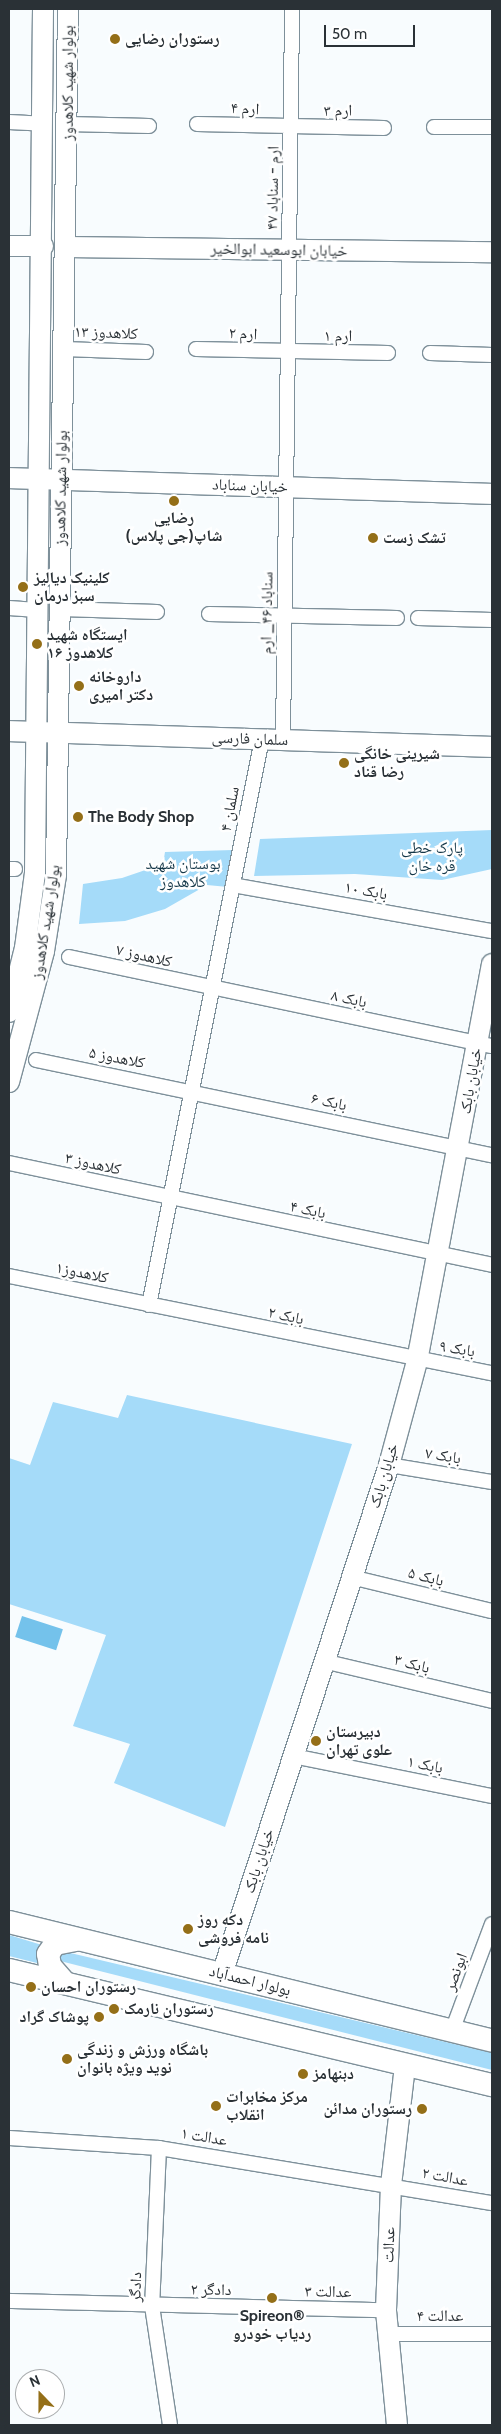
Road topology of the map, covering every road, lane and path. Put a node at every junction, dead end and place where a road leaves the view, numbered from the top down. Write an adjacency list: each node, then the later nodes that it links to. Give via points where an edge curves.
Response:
1 (43, 9): 5 (main road, بولوار شهید کلاهدوز)
2 (68, 9): 6 (main road, بولوار شهید کلاهدوز)
3 (292, 9): 12 (street, ارم - سناباد ۴۷)
4 (9, 122): 5 (street)
5 (43, 124): 14 (main road, بولوار شهید کلاهدوز)
6 (68, 124): 8 (street); 15 (main road, بولوار شهید کلاهدوز)
7 (197, 124): 12 (street, ارم ۴)
8 (149, 126)
9 (434, 127): 10 (street)
10 (492, 127)
11 (384, 128): 12 (street, ارم ۳)
12 (291, 129): 16 (street, ارم - سناباد ۴۷)
13 (9, 246): 14 (main road)
14 (43, 246): 26 (main road, بولوار شهید کلاهدوز)
15 (66, 247): 16 (main road, خیابان ابوسعید ابوالخیر); 18 (main road, بولوار شهید کلاهدوز)
16 (290, 250): 17 (main road, خیابان ابوسعید ابوالخیر); 21 (street, ارم - سناباد ۴۷)
17 (492, 252)
18 (64, 349): 20 (street, کلاهدوز ۱۳); 27 (main road, بولوار شهید کلاهدوز)
19 (196, 349): 21 (street, ارم ۲)
20 (146, 352)
21 (289, 353): 22 (street, ارم ۱); 28 (street, ارم - سناباد ۴۷)
22 (388, 353)
23 (430, 353): 24 (street)
24 (492, 355)
25 (9, 478): 26 (main road, خیابان سناباد)
26 (38, 478): 27 (main road, خیابان سناباد); 32 (main road, بولوار شهید کلاهدوز)
27 (60, 480): 28 (main road, خیابان سناباد); 31 (main road, بولوار شهید کلاهدوز)
28 (286, 487): 29 (main road, خیابان سناباد); 35 (street, سناباد ۴۶_ ارم)
29 (492, 494)
30 (9, 608): 32 (street)
31 (61, 609): 33 (street); 40 (main road, بولوار شهید کلاهدوز)
32 (37, 610): 40 (main road, بولوار شهید کلاهدوز)
33 (157, 612)
34 (209, 614): 35 (street)
35 (285, 615): 36 (street); 42 (street, سناباد ۴۶_ ارم)
36 (397, 618)
37 (418, 618): 38 (street)
38 (492, 620)
39 (9, 731): 40 (main road, سلمان فارسی)
40 (47, 732): 41 (main road, سلمان فارسی); 49 (main road, بولوار شهید کلاهدوز, via 25,948); 52 (main road, بولوار شهید کلاهدوز, via 56,875 44,951)
41 (262, 739): 42 (main road, سلمان فارسی); 44 (street, سلمان ۴)
42 (282, 740): 43 (main road, سلمان فارسی)
43 (492, 747)
44 (233, 885): 45 (street, بابک ۱۰); 48 (street, سلمان ۴)
45 (492, 931)
46 (69, 957): 48 (street, کلاهدوز ۷)
47 (492, 964): 50 (main road, خیابان بابک)
48 (212, 989): 50 (street, بابک ۸); 53 (street, سلمان ۴)
49 (9, 1012)
50 (485, 1045): 54 (main road, خیابان بابک)
51 (36, 1060): 53 (street, کلاهدوز ۵)
52 (9, 1082)
53 (192, 1090): 54 (street, بابک ۶); 57 (street, سلمان ۴)
54 (459, 1148): 55 (street, بابک ۶); 58 (main road, خیابان بابک)
55 (492, 1155)
56 (9, 1164): 57 (street, کلاهدوز ۳)
57 (170, 1199): 58 (street, بابک ۴); 61 (street, سلمان ۴)
58 (439, 1254): 59 (street, بابک ۴); 62 (main road, خیابان بابک)
59 (492, 1265)
60 (9, 1276): 61 (street, کلاهدوز۱)
61 (149, 1305): 62 (street, بابک ۲)
62 (417, 1361): 63 (street, بابک ۹); 64 (main road, خیابان بابک)
63 (492, 1373)
64 (388, 1465): 65 (street, بابک ۷); 66 (main road, خیابان بابک)
65 (492, 1482)
66 (351, 1577): 67 (street, بابک ۵); 68 (main road, خیابان بابک)
67 (492, 1611)
68 (323, 1660): 69 (street, بابک ۳); 70 (main road, خیابان بابک)
69 (492, 1701)
70 (293, 1756): 71 (street, بابک ۱); 78 (main road, خیابان بابک)
71 (492, 1796)
72 (9, 1912): 75 (main road)
73 (9, 1922): 75 (main road, بولوار احمدآباد)
74 (492, 1924): 80 (street, ابونصر)
75 (31, 1926): 76 (main road, بولوار احمدآباد)
76 (76, 1940): 78 (main road, بولوار احمدآباد); 79 (main road, via 55,1944 48,1954 50,1966)
77 (10, 1972): 79 (main road)
78 (222, 1974): 80 (main road, بولوار احمدآباد)
79 (65, 1983): 82 (main road)
80 (452, 2031): 81 (main road, بولوار احمدآباد)
81 (492, 2041)
82 (405, 2065): 83 (main road); 86 (main road, عدالت)
83 (492, 2085)
84 (9, 2138): 85 (street, عدالت ۱)
85 (159, 2148): 86 (street, عدالت ۱); 89 (street, دادگر)
86 (391, 2186): 87 (street, عدالت ۲); 91 (main road, عدالت)
87 (492, 2203)
88 (9, 2301): 89 (street, دادگر ۲)
89 (152, 2306): 90 (street, دادگر ۲); 94 (street, دادگر)
90 (269, 2308): 91 (street, عدالت ۳)
91 (386, 2310): 92 (main road, عدالت)
92 (388, 2334): 93 (street, عدالت ۴); 95 (main road, عدالت)
93 (492, 2334)
94 (170, 2425)
95 (397, 2425)

